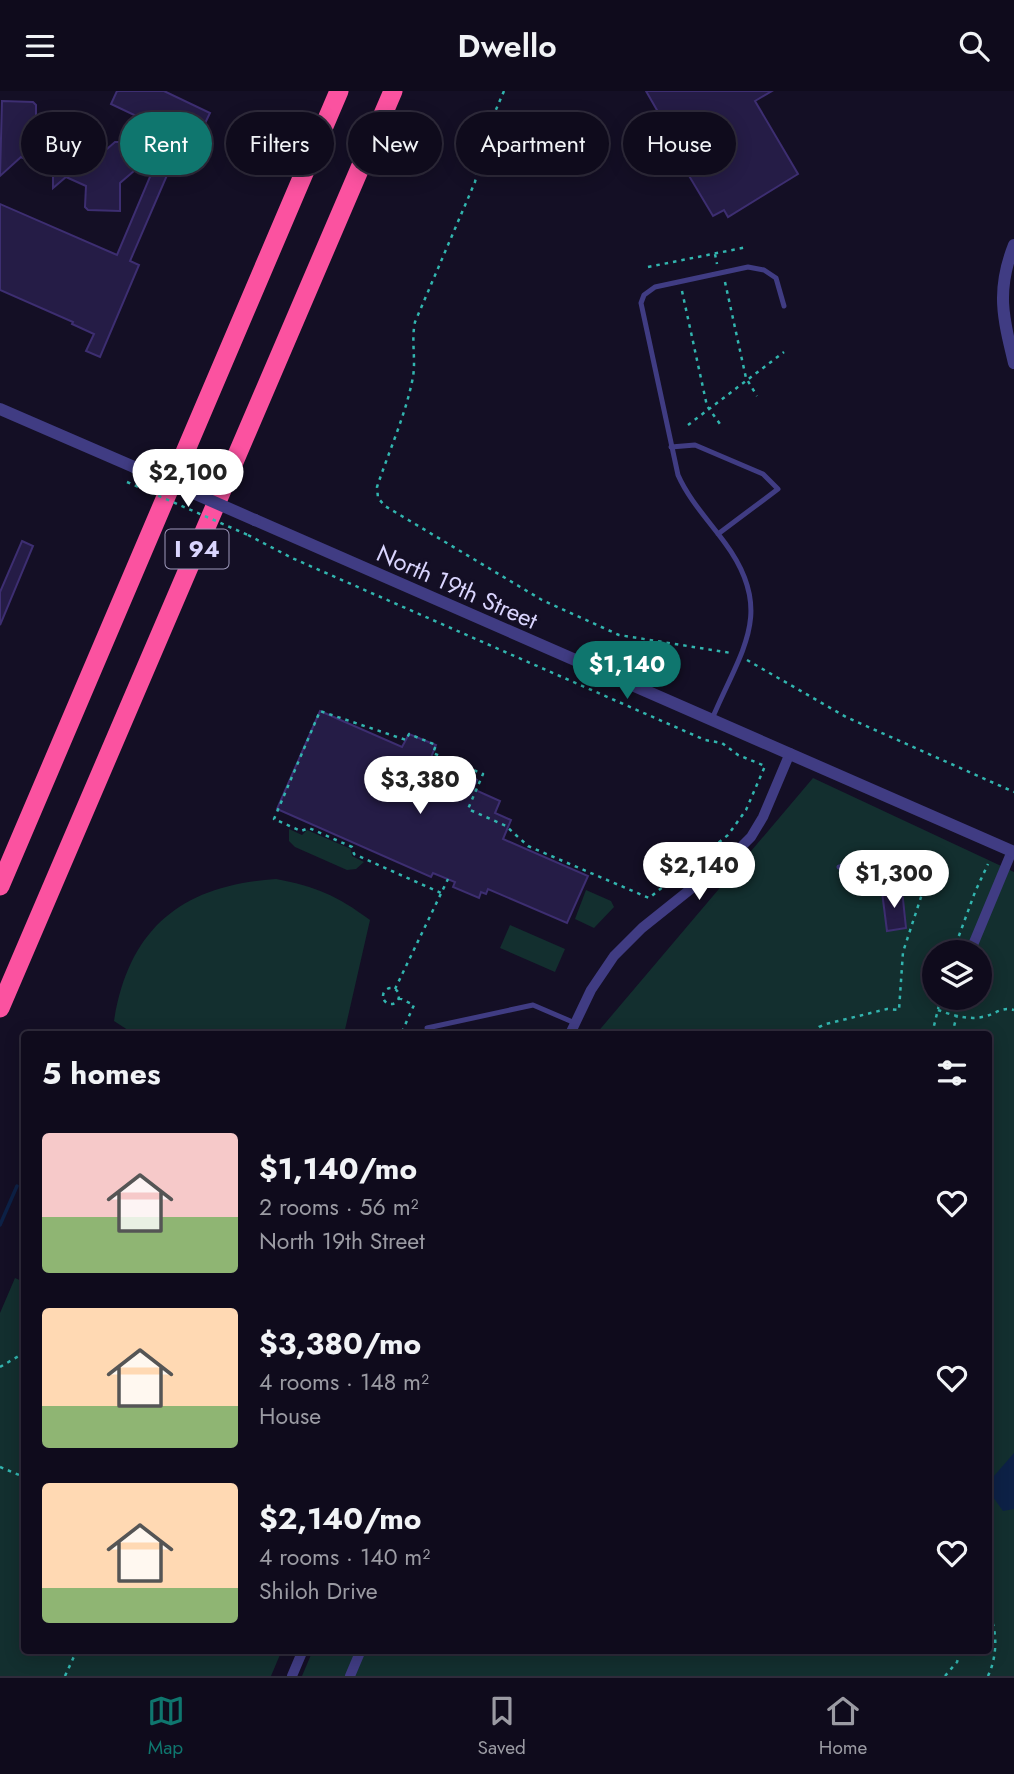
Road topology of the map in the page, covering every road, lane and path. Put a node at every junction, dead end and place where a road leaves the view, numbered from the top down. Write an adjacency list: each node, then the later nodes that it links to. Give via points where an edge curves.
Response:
1 (339, 91): 31 (highway, I 94)
2 (393, 91): 37 (highway, I 94)
3 (504, 91): 22 (path, via 486,133 475,182 415,322 412,378 377,487 378,498 542,600 619,635)
4 (1014, 245): 12 (street, via 1001,299)
5 (747, 247): 6 (path)
6 (715, 254): 7 (path); 8 (path)
7 (648, 267)
8 (721, 272): 9 (lane); 10 (lane, via 748,267 771,274 779,284); 13 (path)
9 (680, 281): 16 (path); 19 (lane, via 649,290 641,303)
10 (783, 306)
11 (784, 352): 13 (path)
12 (1014, 363)
13 (747, 380): 14 (path); 16 (path)
14 (757, 395)
15 (0, 409): 23 (street, North 19th Street, bridge)
16 (710, 409): 17 (path); 18 (path)
17 (720, 424)
18 (688, 425)
19 (671, 447): 21 (lane, via 683,485); 21 (lane, via 695,445 763,474 778,489)
20 (127, 482): 32 (path, bridge, via 538,667 705,740 722,743 765,766 746,810 728,835 649,898 528,846 506,826 468,809 483,774 433,753 436,745 409,733 405,740 320,712 274,819 301,831 320,832)
21 (718, 534): 22 (lane, via 744,573 752,603 751,623)
22 (739, 656): 23 (lane); 25 (path, via 846,717)
23 (712, 719): 24 (street, North 19th Street)
24 (790, 753): 26 (street, North 19th Street); 41 (street, via 751,837 614,956)
25 (1014, 792)
26 (1013, 849): 34 (street)
27 (988, 864): 33 (path)
28 (906, 866): 29 (lane, via 891,862); 45 (path, via 897,883 922,894 905,943 899,1010 826,1024)
29 (839, 867)
30 (448, 879): 32 (path)
31 (0, 886)
32 (441, 893): 35 (path)
33 (957, 940)
34 (975, 940)
35 (395, 989): 36 (path); 36 (path, via 385,990 384,1000 393,1003)
36 (399, 998): 43 (path, via 414,1005)
37 (0, 1008)
38 (938, 1010): 40 (path); 46 (path)
39 (1014, 1010): 40 (path, via 1003,1008 981,1017)
40 (957, 1015): 47 (path)
41 (575, 1023): 42 (lane, via 533,1005); 44 (street)
42 (428, 1028)
43 (402, 1031)
44 (571, 1031)
45 (816, 1031)
46 (933, 1031)
47 (953, 1031)
48 (21, 1355): 49 (path)
49 (0, 1367)
50 (0, 1467): 51 (path)
51 (21, 1476)
52 (992, 1619): 61 (path, via 996,1641)
53 (74, 1654): 57 (path)
54 (301, 1654): 58 (street)
55 (358, 1654): 59 (street)
56 (960, 1654): 60 (path)
57 (65, 1676)
58 (292, 1676)
59 (349, 1676)
60 (945, 1676)
61 (988, 1676)

